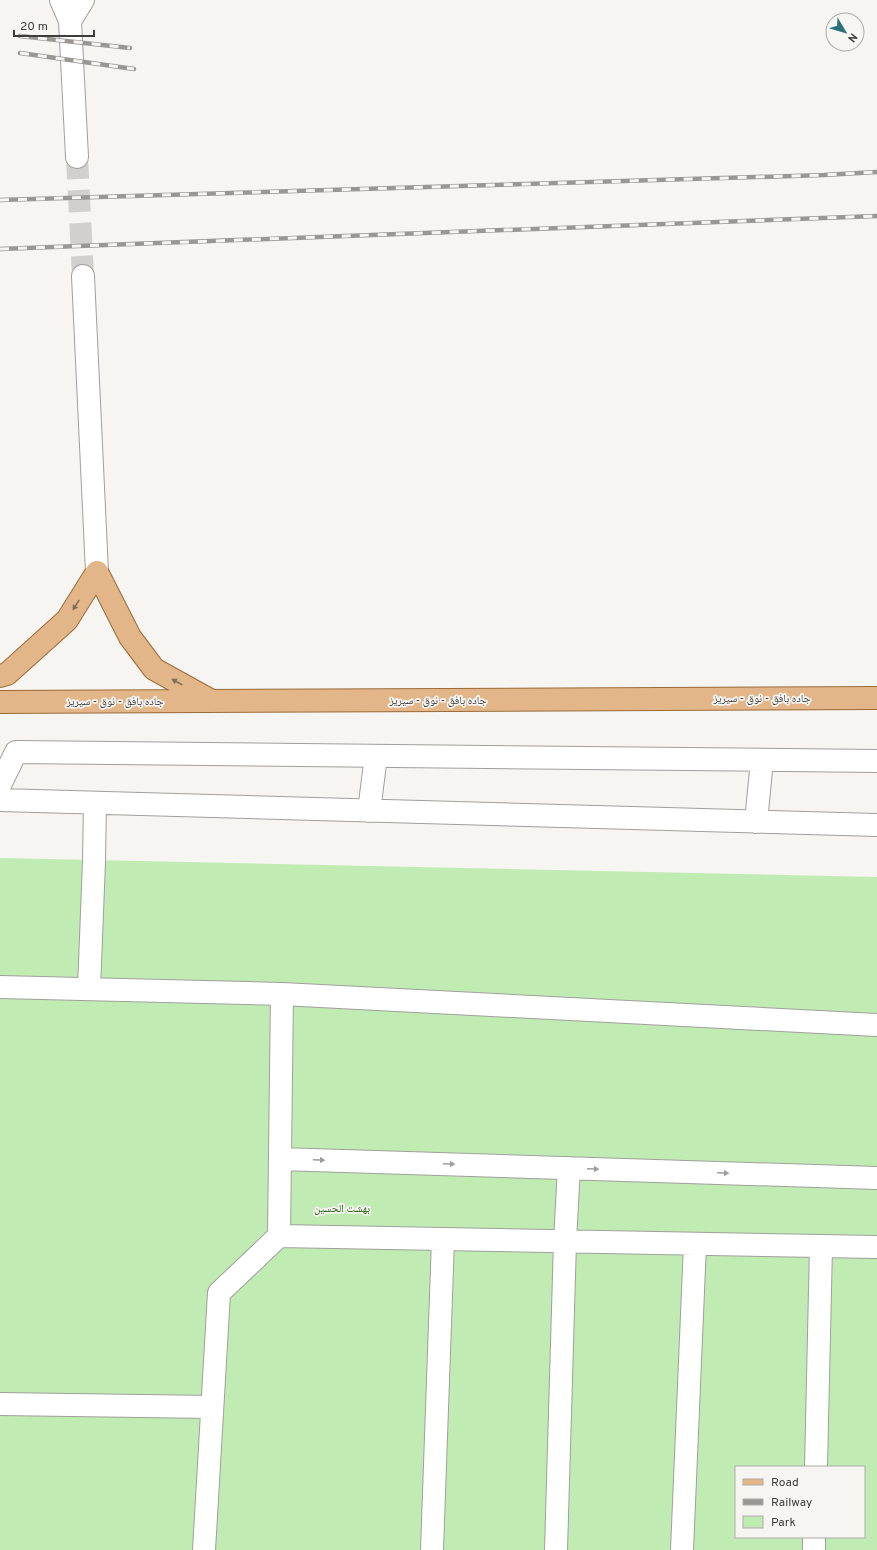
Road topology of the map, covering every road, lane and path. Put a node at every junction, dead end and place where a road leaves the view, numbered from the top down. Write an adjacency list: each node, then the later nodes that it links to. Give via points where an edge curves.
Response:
1 (61, 0): 3 (street)
2 (83, 0): 3 (street)
3 (70, 21): 4 (street)
4 (77, 157)
5 (83, 276): 6 (street)
6 (97, 572): 7 (main road, one-way to 7, via 67,620 8,674); 9 (main road, one-way to 6, via 154,669 130,637)
7 (0, 676)
8 (877, 698): 9 (main road, جاده بافق - نوق - سیریز)
9 (211, 701): 10 (main road, جاده بافق - نوق - سیریز)
10 (0, 702)
11 (376, 756): 12 (street); 14 (street, via 16,752); 17 (street)
12 (762, 760): 13 (street); 18 (street)
13 (877, 762)
14 (0, 785)
15 (0, 800): 16 (street)
16 (95, 803): 17 (street); 21 (street)
17 (369, 811): 18 (street)
18 (756, 822): 19 (street)
19 (877, 825)
20 (0, 988): 21 (street)
21 (89, 989): 22 (street)
22 (282, 994): 23 (street); 24 (street)
23 (877, 1025)
24 (280, 1159): 25 (street, one-way to 25); 27 (street)
25 (569, 1168): 26 (street, one-way to 26); 29 (street)
26 (877, 1178)
27 (279, 1236): 28 (street); 34 (street, via 218,1293)
28 (443, 1239): 29 (street); 38 (street)
29 (565, 1241): 30 (street); 39 (street)
30 (695, 1244): 31 (street); 40 (street)
31 (821, 1246): 32 (street); 35 (street)
32 (877, 1247)
33 (0, 1404): 34 (street)
34 (212, 1407): 37 (street)
35 (816, 1466)
36 (814, 1538): 41 (street)
37 (204, 1550)
38 (432, 1550)
39 (556, 1550)
40 (682, 1550)
41 (814, 1550)

